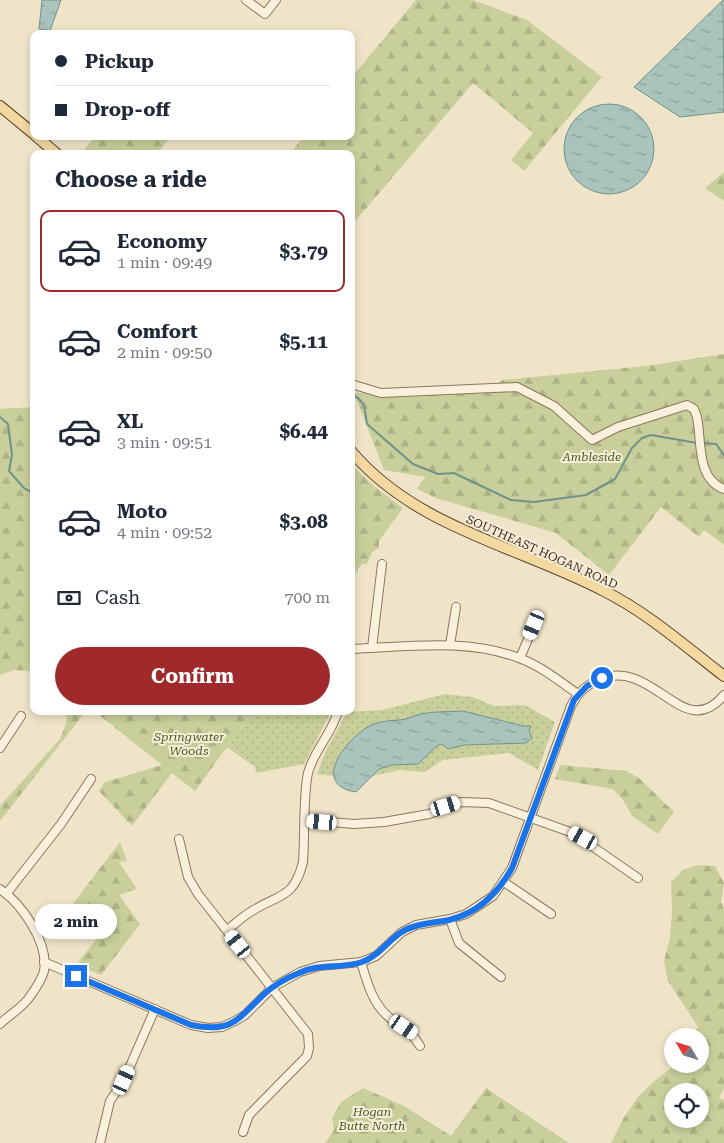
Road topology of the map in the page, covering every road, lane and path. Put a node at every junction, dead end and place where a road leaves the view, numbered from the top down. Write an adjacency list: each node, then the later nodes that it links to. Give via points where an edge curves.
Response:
1 (246, 0): 2 (street, via 265,14)
2 (276, 0)
3 (0, 106): 4 (main road)
4 (30, 131)
5 (41, 140): 6 (main road)
6 (52, 150)
7 (355, 385): 9 (street, via 381,393 517,387 554,406 592,440 606,432 687,405 694,409 699,424 707,475 712,483)
8 (355, 454): 17 (main road, SOUTHEAST HOGAN ROAD, via 383,482 428,513 603,590 649,618)
9 (724, 489)
10 (382, 564): 15 (street)
11 (456, 607): 13 (street)
12 (534, 625): 16 (street)
13 (450, 646): 15 (street); 16 (street, via 495,651)
14 (355, 648): 15 (street)
15 (372, 648)
16 (520, 658): 18 (street)
17 (724, 676)
18 (578, 694): 19 (street, via 602,678 624,675 644,681 681,707 693,711 709,708); 24 (street)
19 (724, 695)
20 (337, 715): 25 (street, via 316,751 308,775)
21 (21, 716): 22 (street)
22 (0, 748)
23 (91, 779): 29 (street, via 61,824)
24 (531, 818): 25 (street, via 474,801 461,802 409,819 384,822 354,824); 27 (street, via 583,838); 28 (street)
25 (306, 820): 32 (street, via 303,862 295,884 277,900 250,912)
26 (179, 839): 32 (street, via 188,877)
27 (638, 878)
28 (504, 882): 30 (street); 31 (street, via 481,905)
29 (3, 891): 33 (street, via 30,921)
30 (551, 914)
31 (450, 919): 34 (street, via 416,925 402,932 376,956); 35 (street, via 459,943)
32 (227, 930): 36 (street)
33 (44, 962): 37 (street); 38 (street, via 44,971 33,993)
34 (361, 962): 36 (street, via 319,966); 39 (street, via 370,991 381,1010 413,1033)
35 (501, 977)
36 (273, 987): 37 (street, via 245,1015 222,1027 191,1025); 40 (street, via 304,1025 309,1048 301,1064 249,1115)
37 (155, 1009): 41 (street, via 124,1080 110,1101)
38 (0, 1024)
39 (420, 1046)
40 (243, 1132)
41 (100, 1143)

